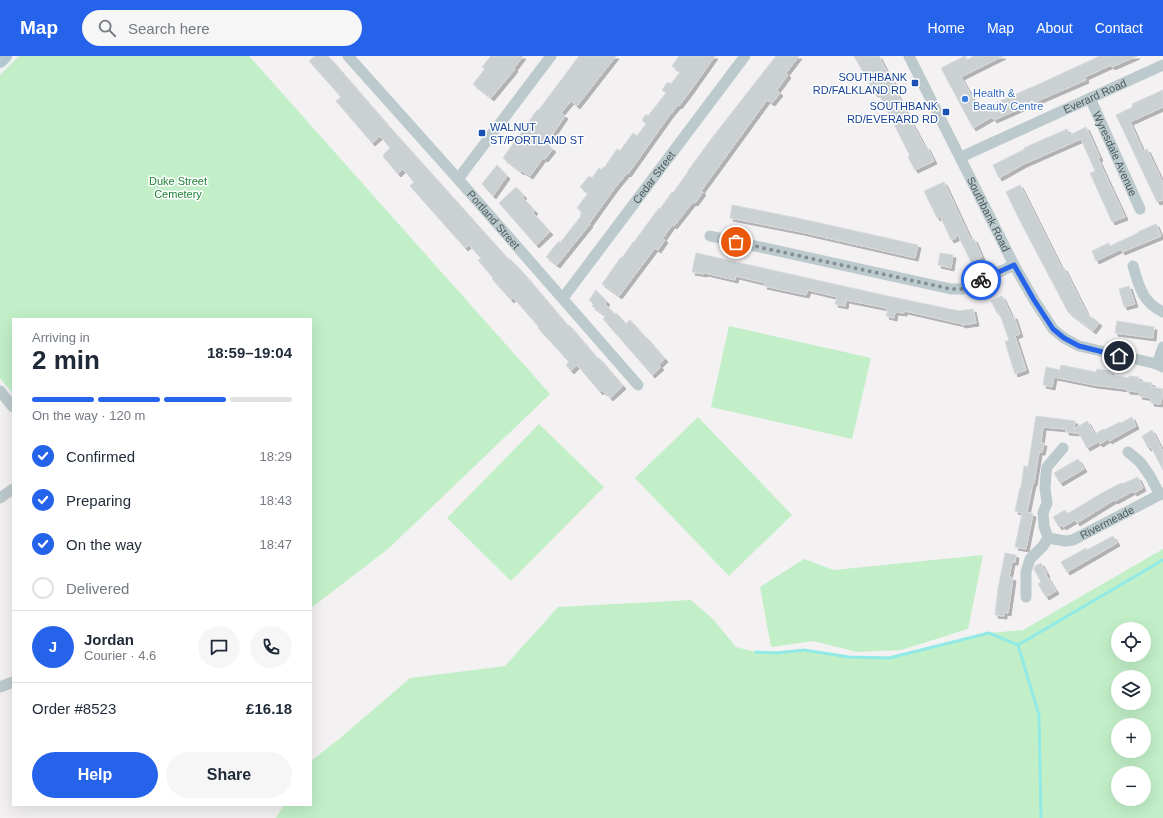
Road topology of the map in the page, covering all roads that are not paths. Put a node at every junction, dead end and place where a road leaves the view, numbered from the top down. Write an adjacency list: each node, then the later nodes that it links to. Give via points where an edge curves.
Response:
1 (5, 56): 6 (main road)
2 (551, 56): 10 (street)
3 (745, 56): 15 (street, Cedar Street)
4 (909, 56): 9 (street, Southbank Road)
5 (353, 58): 10 (street, Portland Street)
6 (0, 61)
7 (1163, 65): 8 (street, Everard Road)
8 (1090, 98): 9 (street, Everard Road); 11 (street, Wyresdale Avenue)
9 (960, 157): 13 (street, Southbank Road)
10 (458, 179): 15 (street, Portland Street)
11 (1140, 209)
12 (710, 236): 13 (street, via 951,289 962,289)
13 (1014, 265): 18 (street, Southbank Road, via 1053,329 1064,338 1086,348)
14 (1133, 266): 16 (street, via 1140,291 1148,302)
15 (563, 298): 19 (street, Portland Street)
16 (1163, 312)
17 (1163, 347): 18 (street)
18 (1160, 365)
19 (638, 385)
20 (0, 391): 21 (street)
21 (12, 406)
22 (1063, 448): 27 (street, via 1047,467 1047,503 1043,513)
23 (1128, 452): 25 (street, via 1140,462)
24 (12, 490): 26 (street)
25 (1162, 494): 27 (street, Rivermeade, via 1073,540)
26 (0, 498)
27 (1048, 538): 28 (street, via 1030,559 1026,572)
28 (1026, 597)
29 (12, 682): 30 (street)
30 (0, 687)

